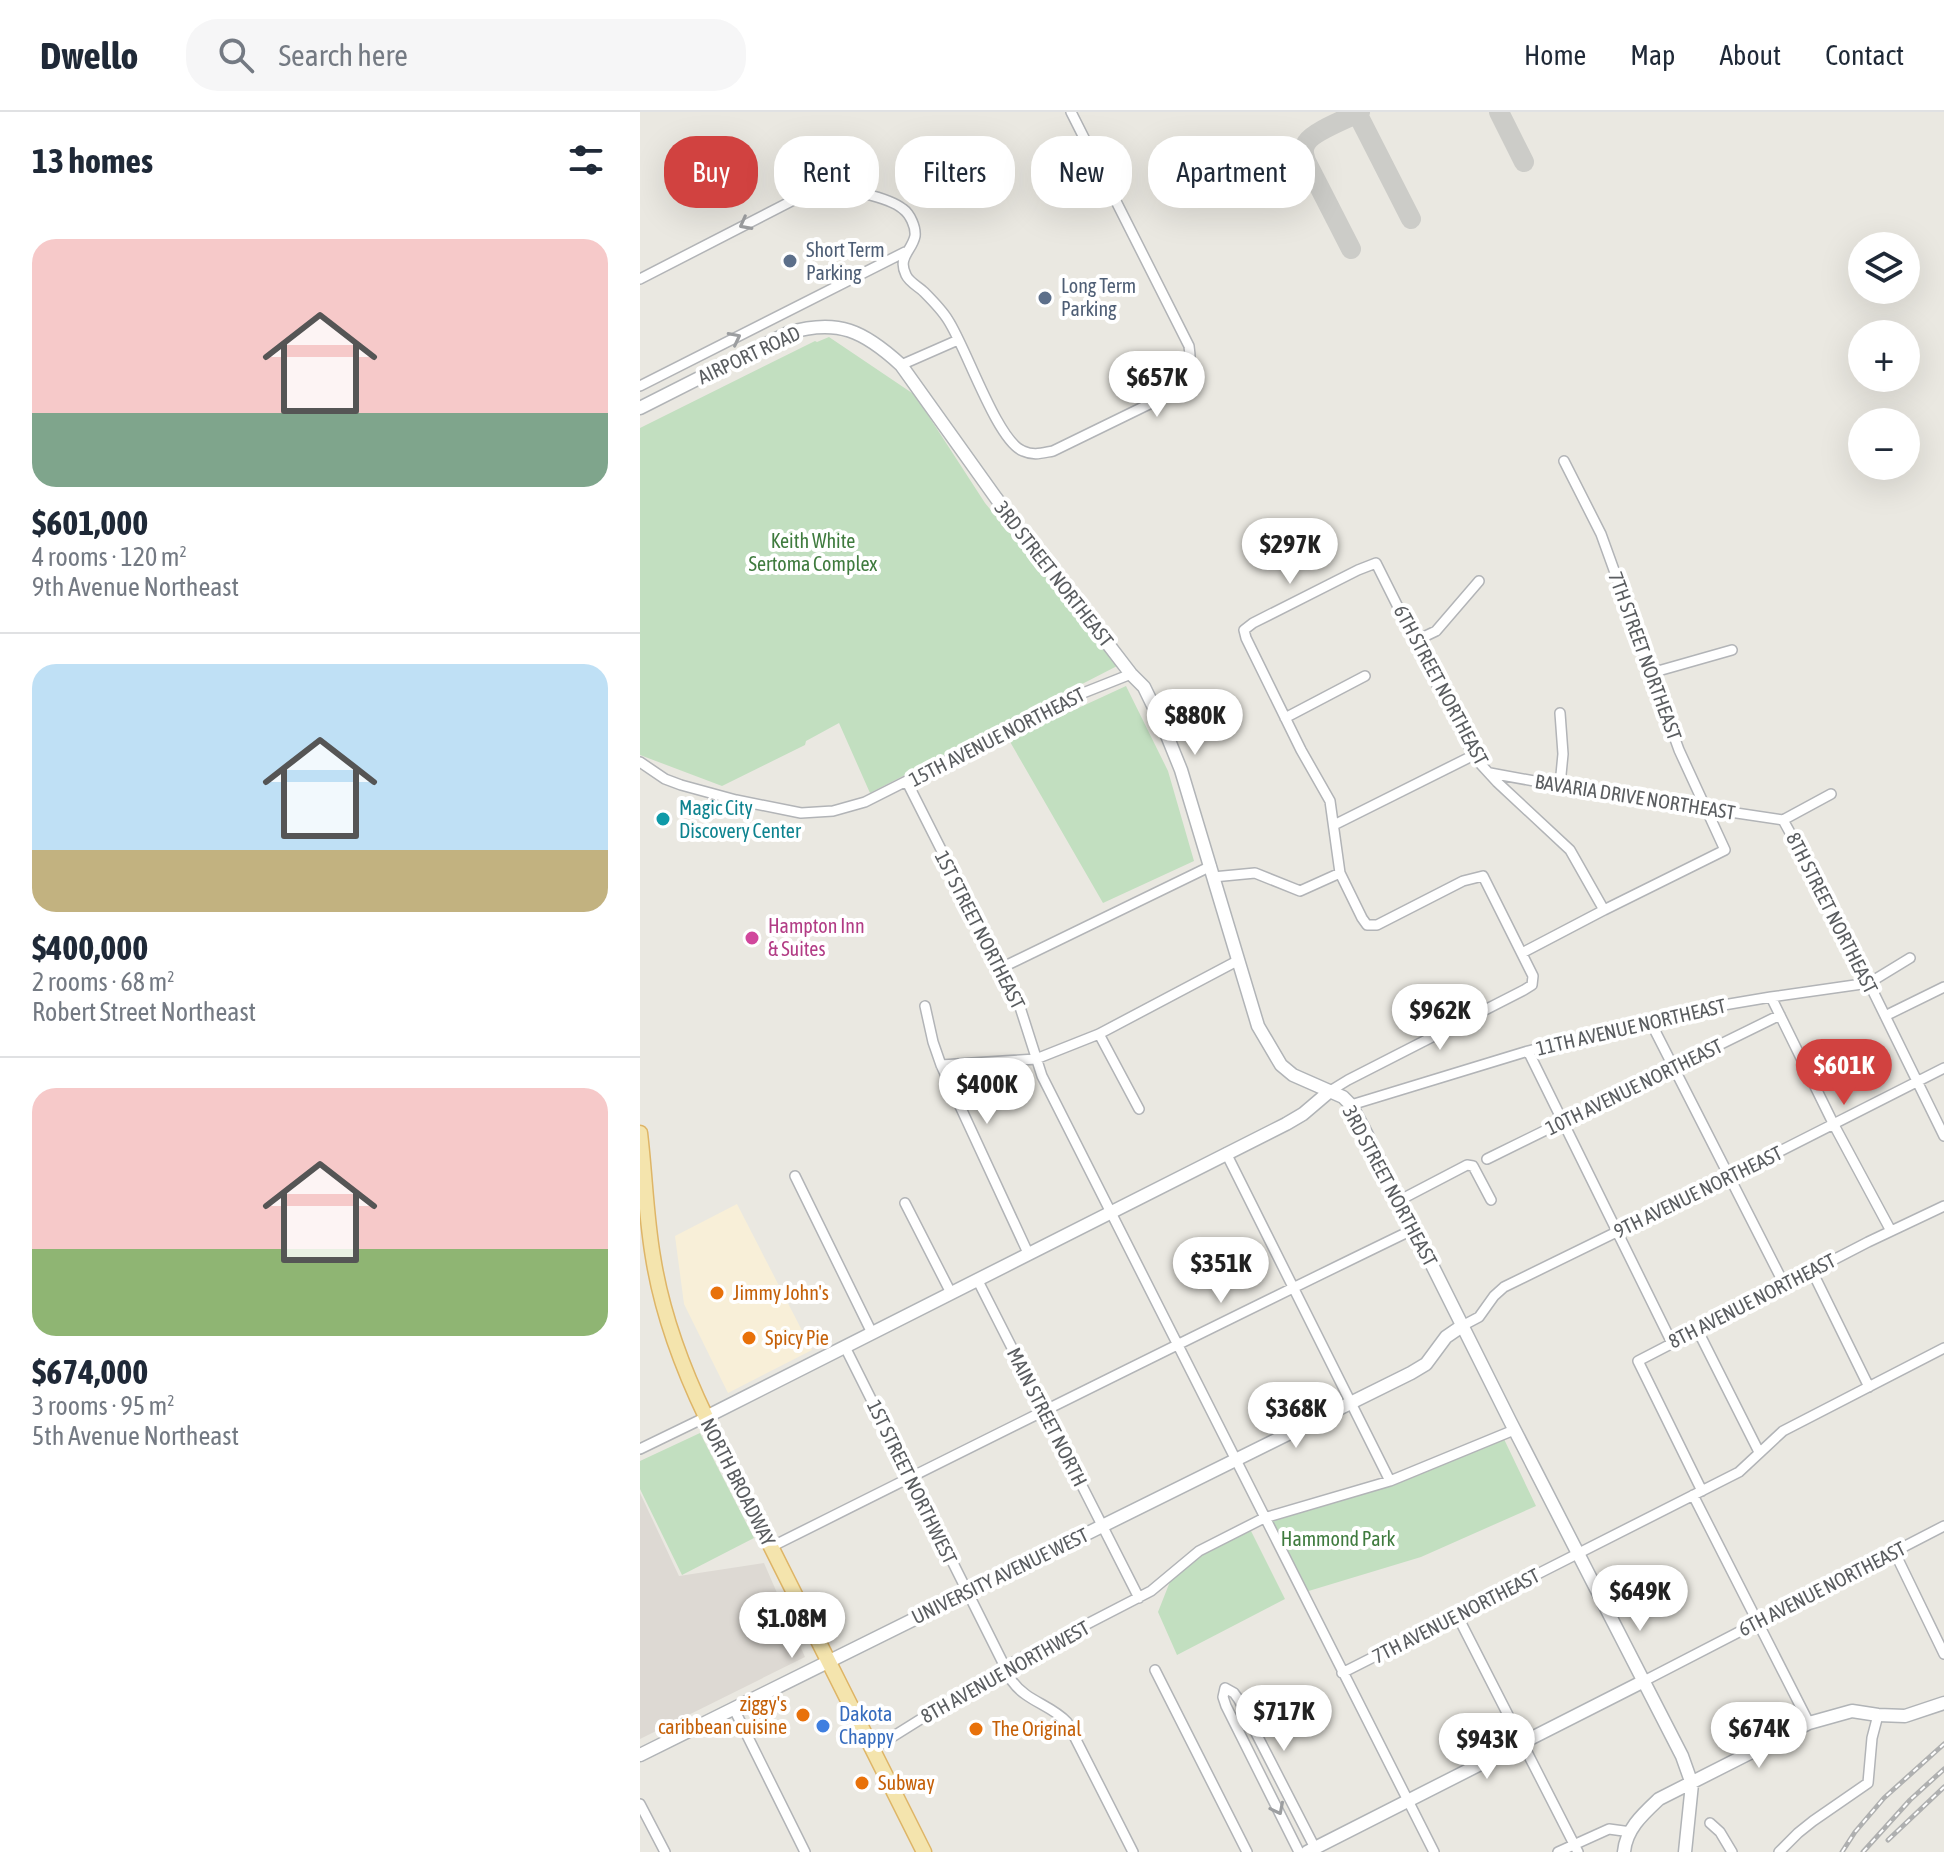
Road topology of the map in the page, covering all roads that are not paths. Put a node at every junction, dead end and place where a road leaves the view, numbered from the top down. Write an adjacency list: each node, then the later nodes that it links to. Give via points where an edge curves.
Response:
1 (1071, 112): 4 (street, via 1189,346 1189,373 1174,392 1036,455 1020,450 1003,432)
2 (907, 251): 3 (street, one-way to 3, via 915,236 906,210 837,187 818,188); 4 (street, via 906,276 948,319); 6 (street, one-way to 2)
3 (640, 279)
4 (958, 340): 5 (street)
5 (901, 365): 7 (street, AIRPORT ROAD, via 855,332 803,329); 13 (street, 3RD STREET NORTHEAST)
6 (640, 386)
7 (640, 408)
8 (1564, 461): 12 (street, 7TH STREET NORTHEAST, via 1601,534)
9 (1479, 581): 10 (street, via 1436,631)
10 (1415, 641): 16 (street, 6TH STREET NORTHEAST, via 1376,563 1253,623 1244,630 1246,638); 17 (street, 6TH STREET NORTHEAST)
11 (1732, 650): 12 (street)
12 (1651, 673): 23 (street, 7TH STREET NORTHEAST)
13 (1131, 674): 20 (street, 15TH AVENUE NORTHEAST, via 1073,697); 26 (street, 3RD STREET NORTHEAST, via 1144,687 1164,728)
14 (1365, 676): 16 (street)
15 (1560, 713): 21 (street)
16 (1285, 718): 25 (street, via 1330,801)
17 (1474, 755): 19 (street, 6TH STREET NORTHEAST); 25 (street)
18 (640, 762): 20 (street, 15TH AVENUE NORTHEAST, via 681,785 801,813 865,802)
19 (1488, 772): 21 (street, BAVARIA DRIVE NORTHEAST); 28 (street, 6TH STREET NORTHEAST, via 1570,850)
20 (907, 782): 32 (street, 1ST STREET NORTHEAST)
21 (1560, 785): 23 (street, BAVARIA DRIVE NORTHEAST)
22 (1831, 794): 24 (street)
23 (1705, 808): 24 (street, BAVARIA DRIVE NORTHEAST); 28 (street, 7TH STREET NORTHEAST, via 1725,850)
24 (1783, 820): 33 (street, 8TH STREET NORTHEAST)
25 (1334, 825): 27 (street)
26 (1212, 872): 27 (street, via 1255,873 1300,891); 31 (street, 3RD STREET NORTHEAST); 32 (street)
27 (1340, 873): 29 (street, via 1367,925 1483,876)
28 (1604, 910): 29 (street)
29 (1522, 953): 47 (street, via 1532,985)
30 (1910, 958): 33 (street, 11TH AVENUE NORTHEAST)
31 (1237, 961): 40 (street); 47 (street, 3RD STREET NORTHEAST, via 1258,1026 1274,1056 1293,1075)
32 (1001, 968): 42 (street, 1ST STREET NORTHEAST)
33 (1869, 983): 35 (street, 11TH AVENUE NORTHEAST); 38 (street, 8TH STREET NORTHEAST)
34 (1944, 987): 38 (street)
35 (1771, 997): 37 (street); 39 (street, 11TH AVENUE NORTHEAST)
36 (925, 1006): 43 (street)
37 (1780, 1015): 44 (street, 10TH AVENUE NORTHEAST); 51 (street)
38 (1885, 1016): 46 (street, 8TH STREET NORTHEAST)
39 (1650, 1021): 41 (street, 11TH AVENUE NORTHEAST); 44 (street)
40 (1099, 1034): 42 (street); 49 (street)
41 (1528, 1051): 48 (street, 11TH AVENUE NORTHEAST); 50 (street)
42 (1036, 1059): 43 (street); 62 (street, 1ST STREET NORTHEAST)
43 (941, 1065): 66 (street)
44 (1674, 1068): 50 (street, 10TH AVENUE NORTHEAST); 57 (street)
45 (1944, 1068): 46 (street, 9TH AVENUE NORTHEAST)
46 (1917, 1082): 51 (street, 9TH AVENUE NORTHEAST); 53 (street, 8TH STREET NORTHEAST)
47 (1330, 1091): 48 (street, 3RD STREET NORTHEAST); 54 (street, via 1294,1119)
48 (1351, 1105): 58 (street, 3RD STREET NORTHEAST)
49 (1139, 1109)
50 (1564, 1123): 55 (street, 10TH AVENUE NORTHEAST); 64 (street)
51 (1834, 1125): 57 (street, 9TH AVENUE NORTHEAST); 65 (street)
52 (640, 1133): 82 (main road, NORTH BROADWAY, via 660,1297 677,1353)
53 (1944, 1136)
54 (1226, 1153): 62 (street); 70 (street)
55 (1487, 1159)
56 (795, 1176): 74 (street)
57 (1729, 1177): 64 (street, 9TH AVENUE NORTHEAST); 69 (street)
58 (1400, 1200): 59 (street, via 1467,1165 1473,1166); 63 (street, 3RD STREET NORTHEAST)
59 (1491, 1200)
60 (905, 1203): 71 (street)
61 (1944, 1206): 65 (street, 8TH AVENUE NORTHEAST)
62 (1111, 1211): 66 (street); 76 (street, 1ST STREET NORTHEAST)
63 (1414, 1229): 70 (street); 72 (street, 3RD STREET NORTHEAST)
64 (1617, 1231): 72 (street, 9TH AVENUE NORTHEAST, via 1504,1287 1479,1317); 75 (street)
65 (1891, 1231): 67 (street, 8TH AVENUE NORTHEAST)
66 (1028, 1253): 68 (street)
67 (1812, 1271): 69 (street, 8TH AVENUE NORTHEAST); 79 (street)
68 (977, 1279): 71 (street); 81 (street, MAIN STREET NORTH)
69 (1784, 1284): 73 (street, 8TH AVENUE NORTHEAST)
70 (1293, 1288): 76 (street); 80 (street)
71 (951, 1293): 74 (street)
72 (1462, 1326): 80 (street, UNIVERSITY AVENUE WEST, via 1421,1368); 83 (street, 3RD STREET NORTHEAST)
73 (1697, 1329): 75 (street, 8TH AVENUE NORTHEAST); 85 (street)
74 (872, 1333): 77 (street)
75 (1672, 1343): 89 (street, 8TH AVENUE NORTHEAST, via 1638,1361)
76 (1177, 1344): 81 (street); 86 (street, 1ST STREET NORTHEAST)
77 (845, 1347): 82 (street); 87 (street, 1ST STREET NORTHWEST)
78 (1944, 1348): 79 (street, 7TH AVENUE NORTHEAST)
79 (1869, 1387): 85 (street, 7TH AVENUE NORTHEAST, via 1783,1431)
80 (1351, 1403): 86 (street, UNIVERSITY AVENUE WEST); 88 (street)
81 (1043, 1412): 87 (street); 91 (street, MAIN STREET NORTH)
82 (706, 1417): 84 (street); 93 (main road, NORTH BROADWAY)
83 (1514, 1430): 88 (street); 95 (street, 3RD STREET NORTHEAST)
84 (640, 1449)
85 (1759, 1452): 89 (street, 7TH AVENUE NORTHEAST, via 1739,1472)
86 (1236, 1459): 90 (street, 1ST STREET NORTHEAST); 91 (street, UNIVERSITY AVENUE WEST)
87 (910, 1477): 93 (street); 96 (street, 1ST STREET NORTHWEST)
88 (1390, 1481): 90 (street)
89 (1698, 1493): 95 (street, 7TH AVENUE NORTHEAST); 99 (street)
90 (1264, 1518): 97 (street, via 1199,1551); 104 (street, 1ST STREET NORTHEAST)
91 (1102, 1526): 96 (street, UNIVERSITY AVENUE WEST); 97 (street, MAIN STREET NORTH)
92 (1944, 1526): 94 (street, 6TH AVENUE NORTHEAST)
93 (771, 1547): 101 (main road, NORTH BROADWAY)
94 (1894, 1551): 99 (street, 6TH AVENUE NORTHEAST); 100 (street)
95 (1579, 1554): 98 (street, 7TH AVENUE NORTHEAST); 105 (street, 3RD STREET NORTHEAST)
96 (967, 1593): 101 (street, UNIVERSITY AVENUE WEST); 102 (street, 1ST STREET NORTHWEST)
97 (1139, 1598): 102 (street, 8TH AVENUE NORTHWEST)
98 (1457, 1615): 104 (street, 7TH AVENUE NORTHEAST); 110 (street)
99 (1759, 1622): 105 (street, 6TH AVENUE NORTHEAST); 109 (street)
100 (1944, 1654)
101 (829, 1662): 107 (street, UNIVERSITY AVENUE WEST); 111 (main road, NORTH BROADWAY)
102 (1004, 1667): 111 (street, 8TH AVENUE NORTHWEST); 123 (street, 1ST STREET NORTHWEST, via 1020,1691 1067,1722)
103 (1155, 1670): 124 (street)
104 (1342, 1673): 114 (street, 1ST STREET NORTHEAST)
105 (1644, 1681): 110 (street, 6TH AVENUE NORTHEAST); 113 (street, 3RD STREET NORTHEAST)
106 (1944, 1703): 108 (street, via 1905,1716)
107 (734, 1709): 112 (street, UNIVERSITY AVENUE WEST); 121 (street)
108 (1878, 1715): 109 (street, via 1852,1711); 131 (street, via 1868,1783)
109 (1809, 1723): 113 (street)
110 (1522, 1743): 114 (street, 6TH AVENUE NORTHEAST); 118 (street)
111 (873, 1749): 122 (main road, NORTH BROADWAY)
112 (640, 1755)
113 (1692, 1784): 117 (street, via 1659,1799); 129 (street, 3RD STREET NORTHEAST)
114 (1409, 1801): 119 (street, 6TH AVENUE NORTHEAST); 126 (street, 1ST STREET NORTHEAST)
115 (640, 1804): 120 (street)
116 (1710, 1823): 130 (street)
117 (1631, 1832): 118 (street, via 1609,1829); 128 (street)
118 (1576, 1848): 127 (street)
119 (1311, 1850): 125 (street, one-way to 125, via 1239,1700 1225,1688 1224,1703)
120 (665, 1852)
121 (805, 1852)
122 (924, 1852)
123 (1133, 1852)
124 (1247, 1852)
125 (1299, 1852)
126 (1434, 1852)
127 (1558, 1852)
128 (1624, 1852)
129 (1685, 1852)
130 (1732, 1852)
131 (1779, 1852)

